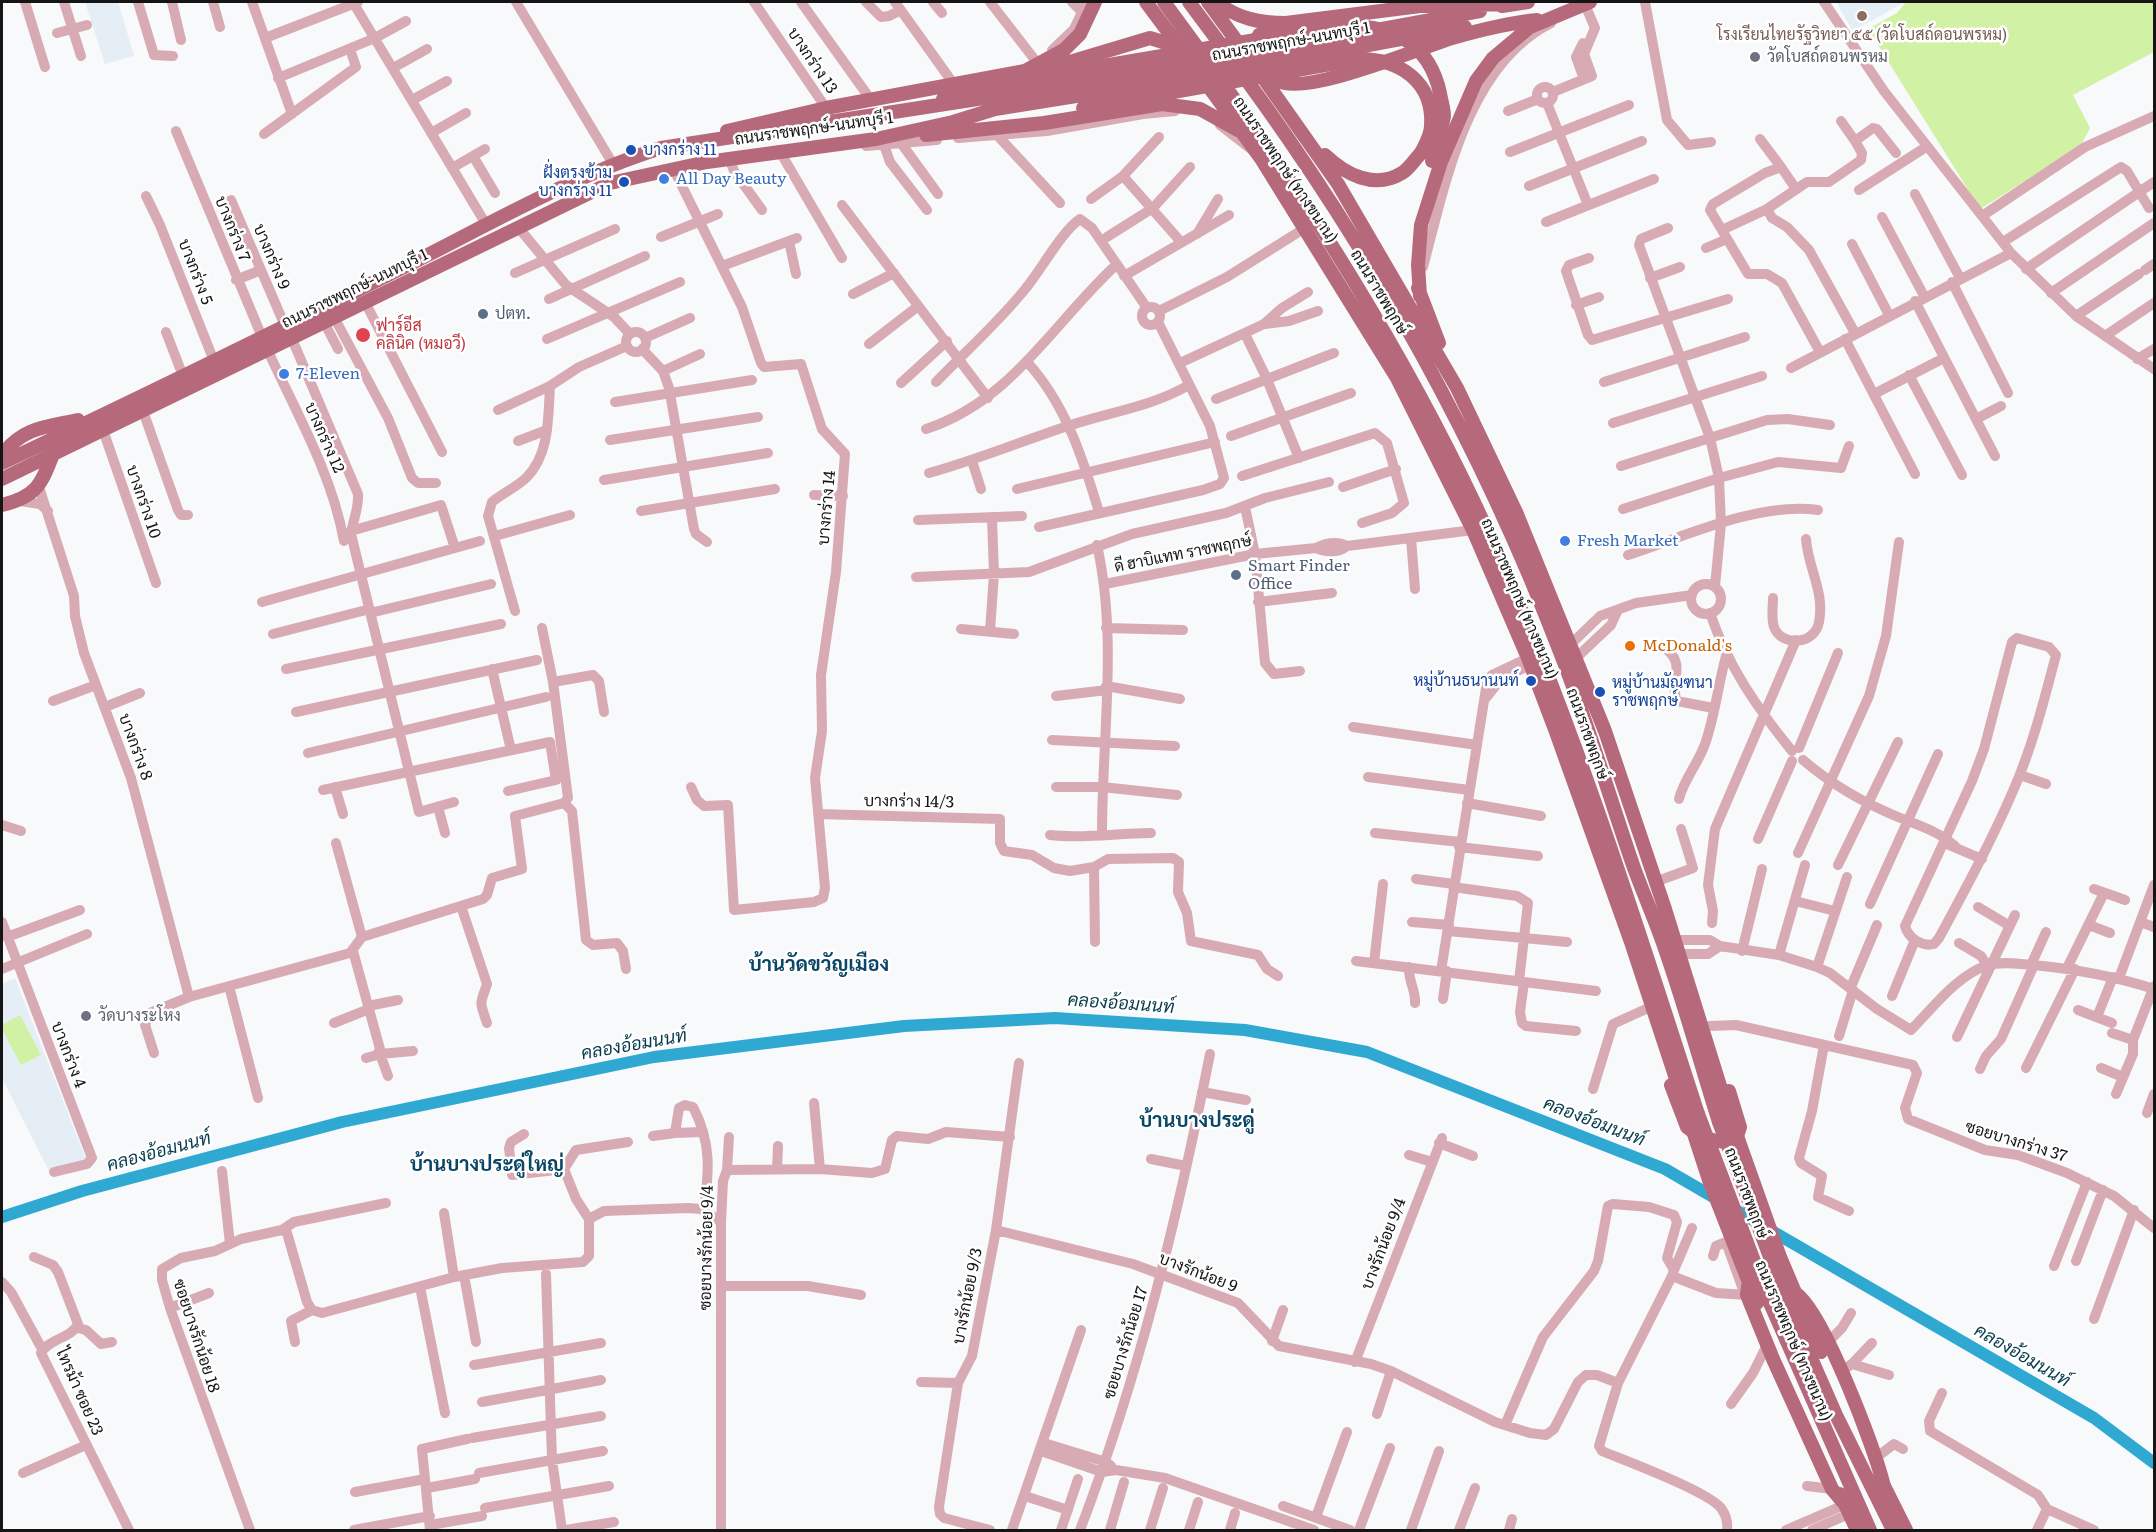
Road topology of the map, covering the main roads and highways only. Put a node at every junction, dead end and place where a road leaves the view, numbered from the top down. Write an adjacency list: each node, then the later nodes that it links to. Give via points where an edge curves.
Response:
1 (1095, 2): 15 (main road, via 1080,34 1064,50)
2 (1146, 2): 18 (main road, ถนนราชพฤกษ์ (ทางขนาน))
3 (1164, 2): 23 (main road, ถนนราชพฤกษ์, via 1272,152)
4 (1189, 2): 34 (main road, ถนนราชพฤกษ์, via 1321,185 1444,397 1503,519 1559,650)
5 (1208, 2): 19 (main road, ถนนราชพฤกษ์ (ทางขนาน))
6 (1217, 2): 13 (main road, via 1248,19)
7 (1227, 2): 8 (main road, via 1269,17 1351,6)
8 (1454, 2)
9 (1528, 2): 10 (main road, ถนนราชพฤกษ์-นนทบุรี 1)
10 (1510, 4): 13 (main road, via 1420,6); 14 (main road, ถนนราชพฤกษ์-นนทบุรี 1)
11 (1584, 5): 12 (main road); 14 (main road, ถนนราชพฤกษ์-นนทบุรี 1)
12 (1545, 19): 13 (main road, via 1491,28 1364,70 1294,86 1277,80 1258,38 1264,31); 24 (main road, via 1493,58 1462,110 1421,225)
13 (1286, 23)
14 (1346, 43): 16 (main road, ถนนราชพฤกษ์-นนทบุรี 1, bridge)
15 (1025, 71): 17 (main road, via 1150,38 1159,39 1172,50 1178,75 1177,92); 21 (main road, via 826,108)
16 (1072, 91): 20 (main road, ถนนราชพฤกษ์-นนทบุรี 1); 21 (main road, ถนนราชพฤกษ์-นนทบุรี 1); 22 (main road, bridge, via 1378,59 1402,68 1420,82 1429,99 1431,128); 22 (main road, bridge, via 1338,26 1367,25 1396,34 1421,54 1436,78 1444,114)
17 (1162, 105): 18 (main road, via 1200,109); 20 (main road)
18 (1241, 132): 26 (main road, ถนนราชพฤกษ์ (ทางขนาน))
19 (1305, 134): 22 (main road, via 1334,164 1355,177 1370,180 1402,173); 27 (main road, ถนนราชพฤกษ์ (ทางขนาน))
20 (880, 142): 25 (main road, ถนนราชพฤกษ์-นนทบุรี 1, via 779,150 610,183 329,320)
21 (661, 148): 25 (main road, ถนนราชพฤกษ์-นนทบุรี 1, via 612,164)
22 (1426, 157): 24 (main road, via 1411,241)
23 (1340, 258): 26 (main road); 35 (main road, ถนนราชพฤกษ์, via 1409,374 1485,527 1541,657)
24 (1420, 296): 27 (main road)
25 (289, 332): 28 (main road, ถนนราชพฤกษ์-นนทบุรี 1, via 262,337 106,413); 29 (main road, ถนนราชพฤกษ์-นนทบุรี 1, via 268,351)
26 (1374, 339): 33 (main road, ถนนราชพฤกษ์ (ทางขนาน), via 1473,530)
27 (1457, 388): 32 (main road, ถนนราชพฤกษ์ (ทางขนาน), via 1516,512)
28 (3, 454)
29 (53, 454): 30 (main road, ถนนราชพฤกษ์-นนทบุรี 1); 31 (main road, via 39,487 20,501)
30 (2, 479)
31 (2, 505)
32 (1599, 715): 34 (main road); 37 (main road, ถนนราชพฤกษ์ (ทางขนาน))
33 (1556, 732): 35 (main road); 36 (main road, ถนนราชพฤกษ์ (ทางขนาน))
34 (1612, 800): 43 (main road, ถนนราชพฤกษ์, bridge, via 1666,950 1719,1122 1790,1310)
35 (1595, 806): 38 (main road, ถนนราชพฤกษ์, bridge)
36 (1611, 892): 37 (main road, via 1624,944 1682,1120 1699,1134 1731,1142 1740,1127 1682,940); 38 (main road, ถนนราชพฤกษ์ (ทางขนาน), bridge, via 1710,1183)
37 (1665, 909): 39 (main road, ถนนราชพฤกษ์ (ทางขนาน), bridge, via 1726,1106 1780,1257)
38 (1755, 1299): 39 (main road, via 1748,1286 1756,1281 1771,1282 1802,1300 1818,1322 1846,1368); 40 (main road, ถนนราชพฤกษ์ (ทางขนาน)); 40 (main road, via 1767,1345 1832,1489); 42 (main road, ถนนราชพฤกษ์)
39 (1884, 1486): 44 (main road, ถนนราชพฤกษ์ (ทางขนาน))
40 (1845, 1507): 41 (main road, ถนนราชพฤกษ์ (ทางขนาน))
41 (1857, 1530)
42 (1870, 1530)
43 (1893, 1530)
44 (1906, 1530)

